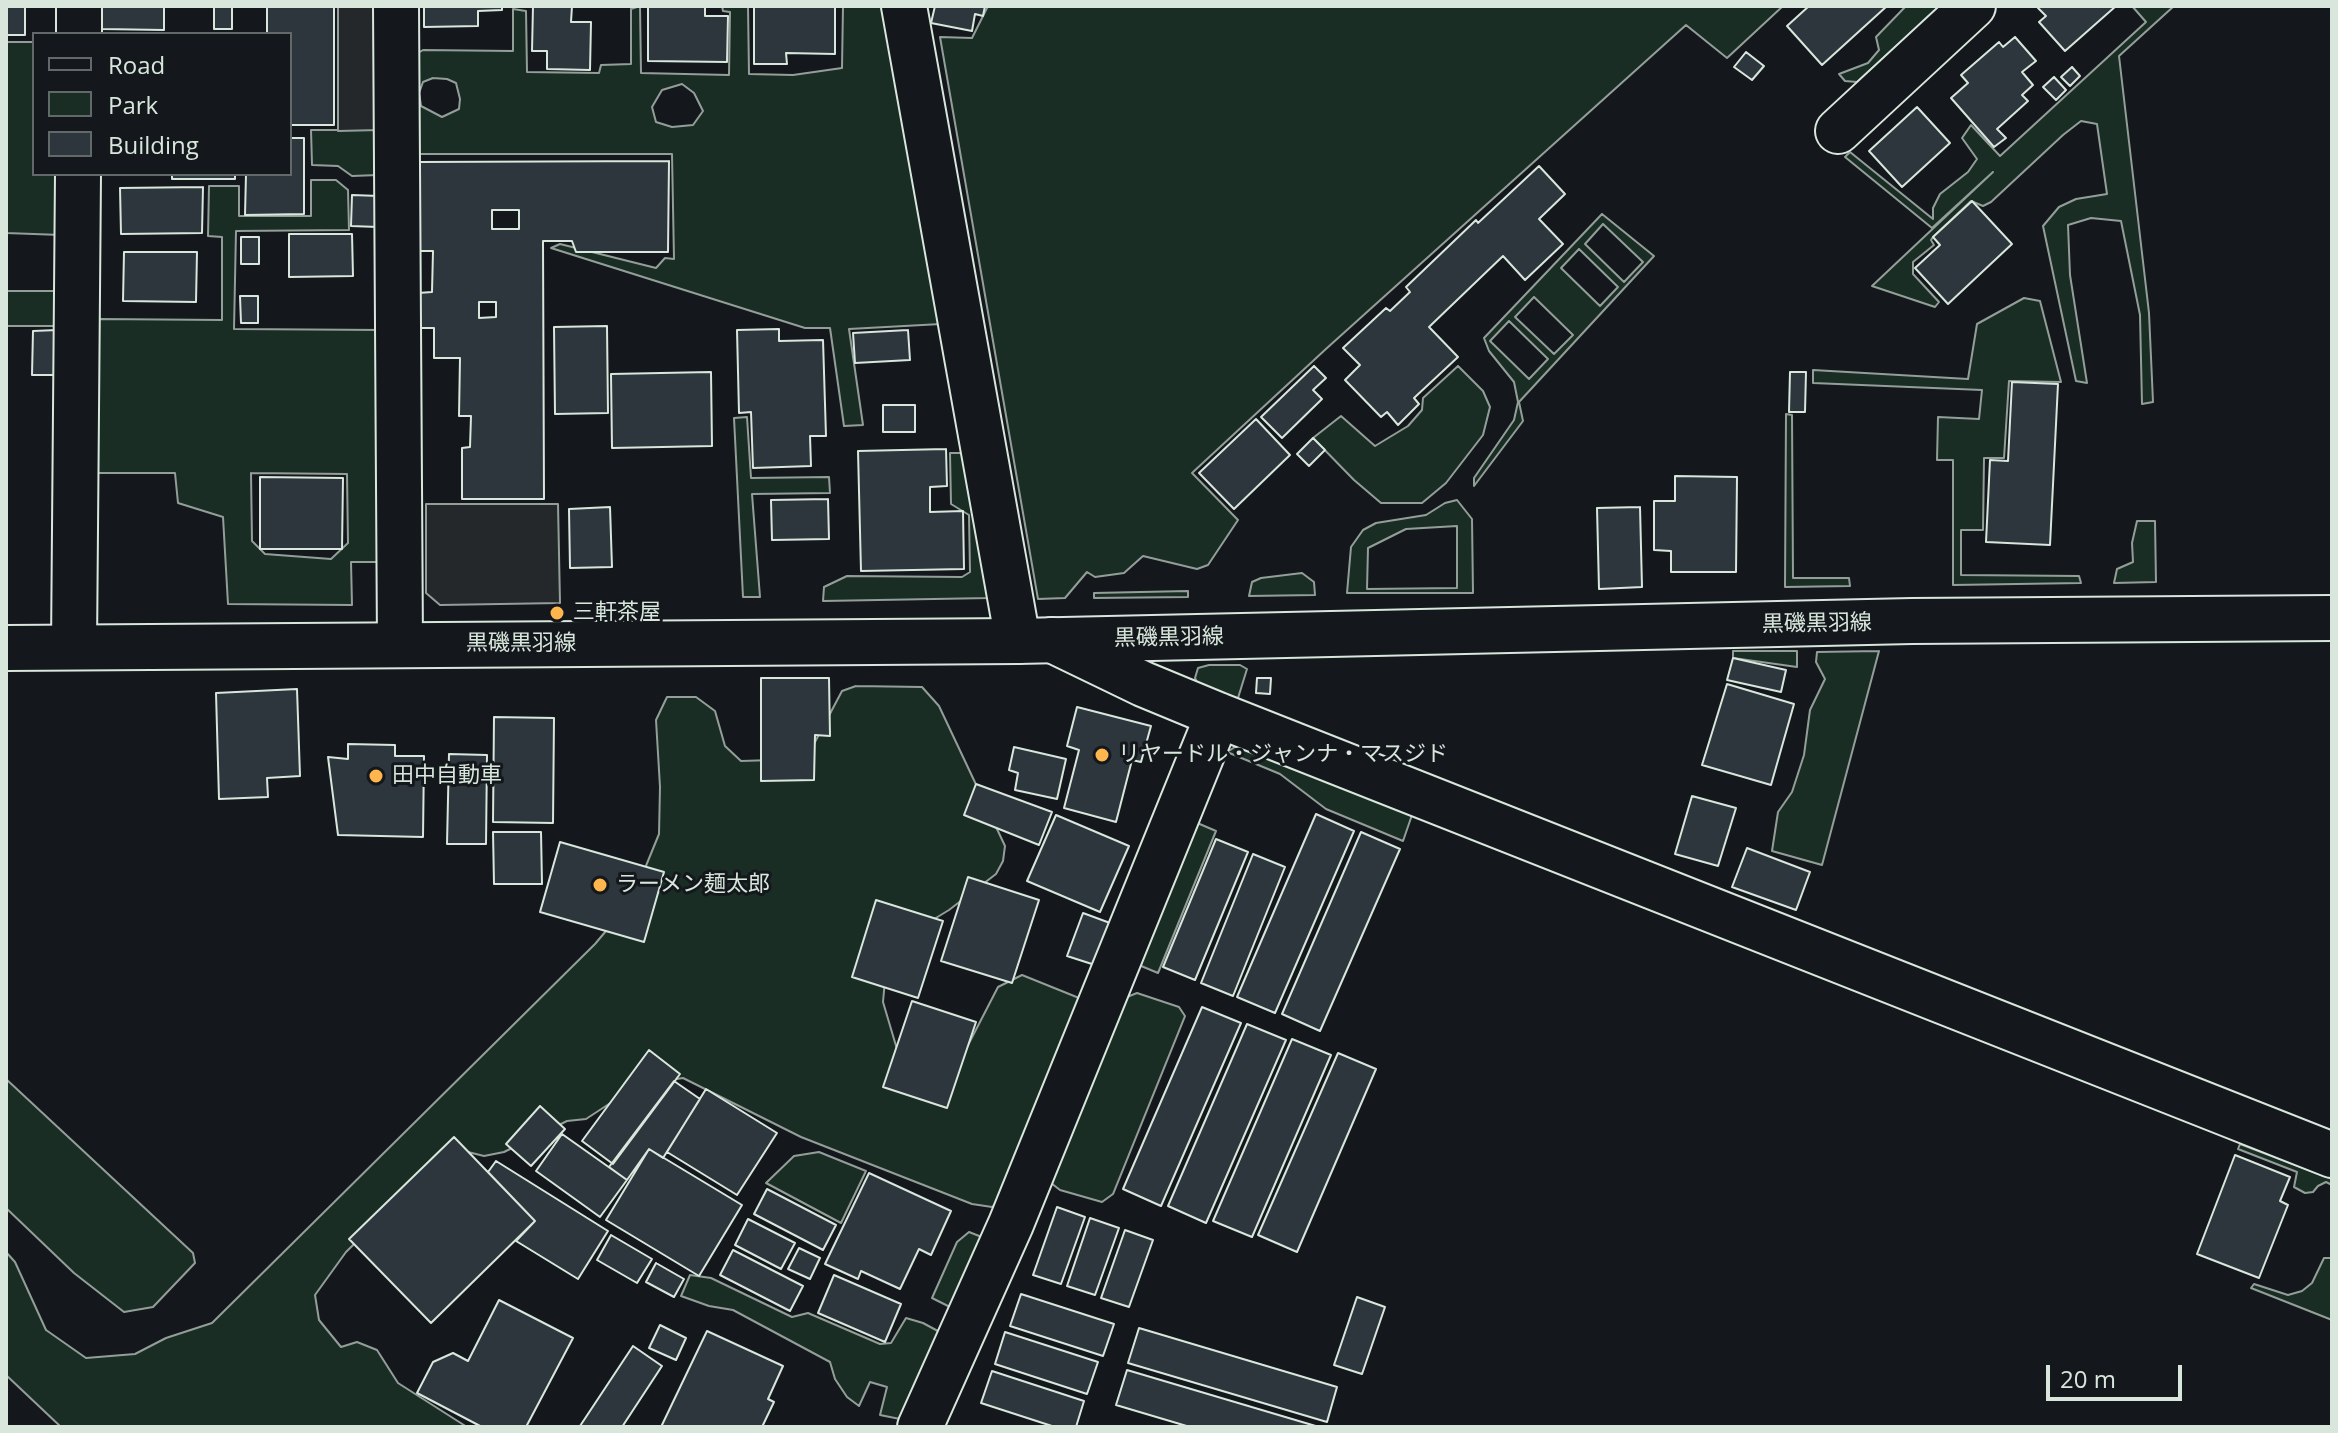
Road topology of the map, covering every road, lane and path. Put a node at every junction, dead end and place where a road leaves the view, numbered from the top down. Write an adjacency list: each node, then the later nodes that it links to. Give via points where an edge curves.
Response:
1 (79, 6): 5 (street)
2 (396, 6): 10 (street)
3 (904, 6): 9 (street)
4 (1973, 6): 6 (street)
5 (79, 32)
6 (1838, 131)
7 (78, 176): 11 (street)
8 (2332, 618): 9 (street, 黒磯黒羽線, via 1912,621)
9 (1035, 641): 10 (street, 黒磯黒羽線); 13 (street)
10 (400, 645): 11 (street, 黒磯黒羽線)
11 (74, 647): 12 (street, 黒磯黒羽線)
12 (6, 648)
13 (1218, 715): 14 (street); 15 (street, via 1011,1224)
14 (2332, 1155)
15 (920, 1427)

